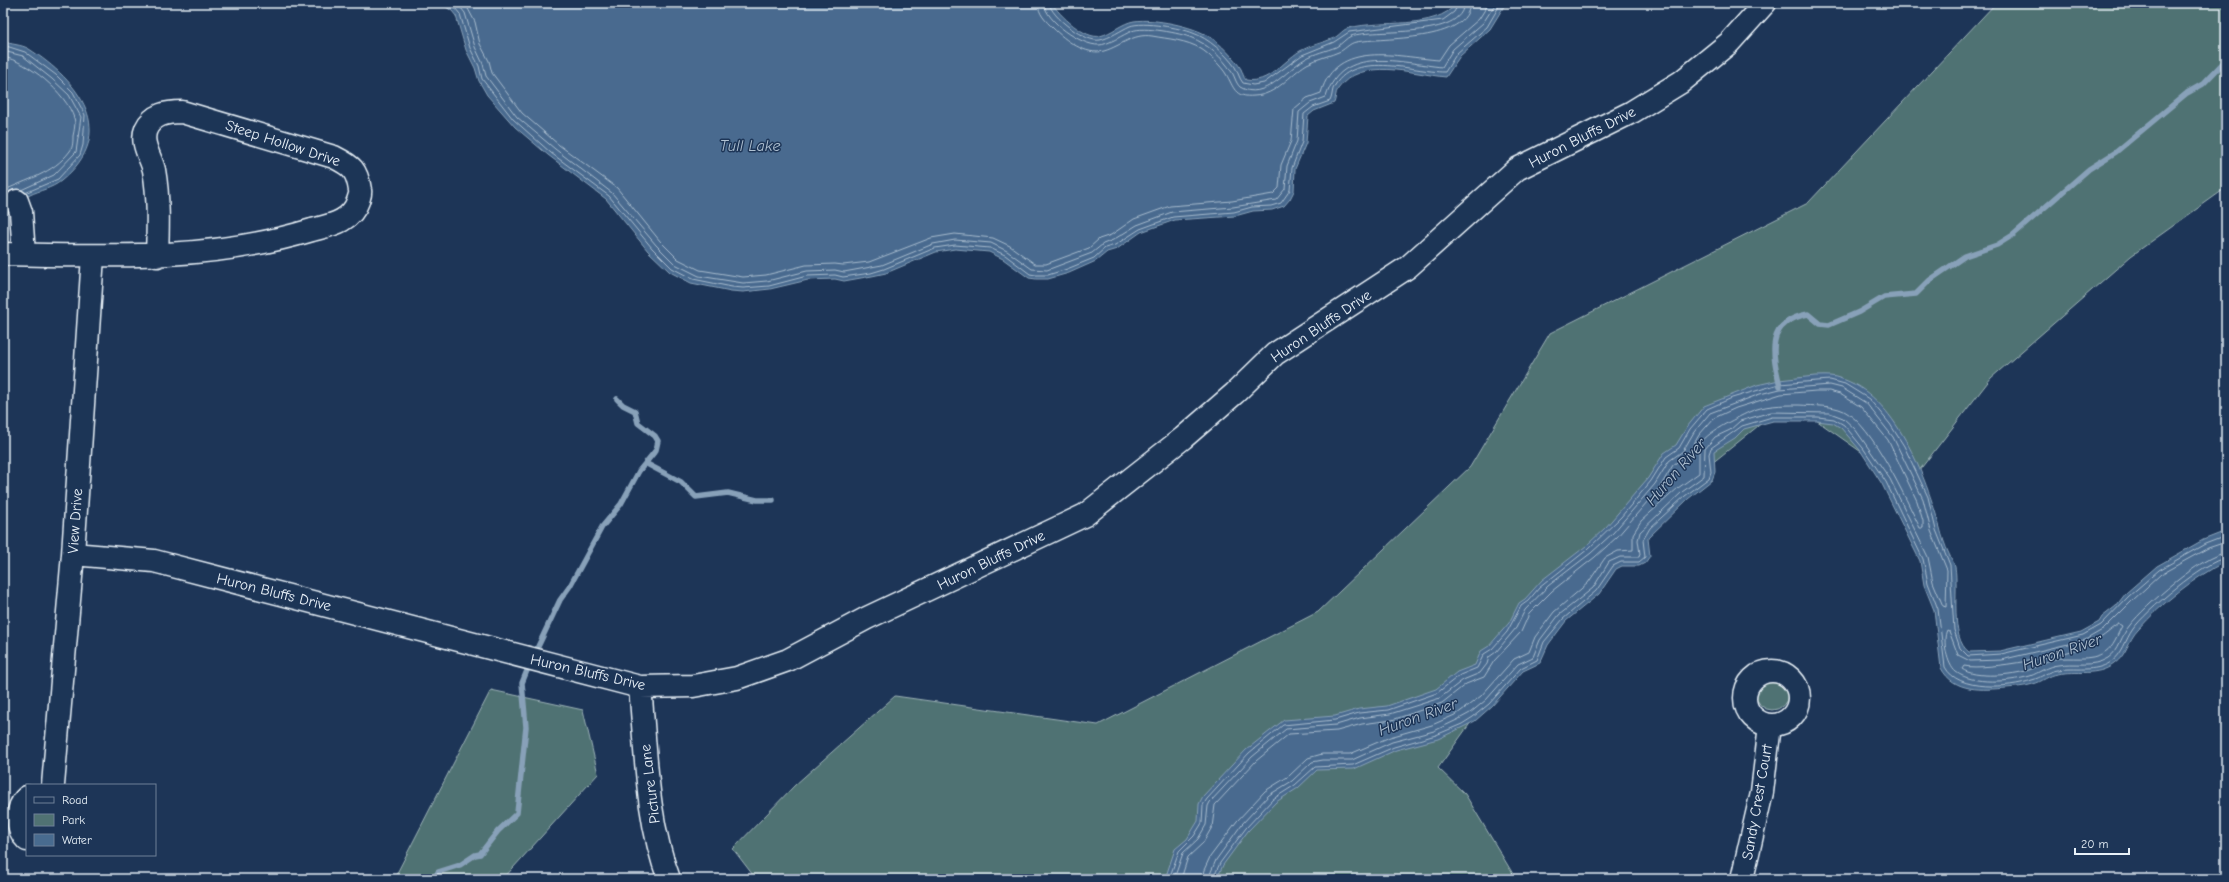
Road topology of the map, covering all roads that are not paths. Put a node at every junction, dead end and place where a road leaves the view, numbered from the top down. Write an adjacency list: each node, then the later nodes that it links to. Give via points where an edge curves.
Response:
1 (1765, 3): 8 (street, Huron Bluffs Drive, via 1729,43 1681,82 1632,112 1517,169 1408,267 1274,354 1235,393 1183,438 1085,515 867,618 788,660 737,678 693,686)
2 (17, 201): 4 (street, via 21,212)
3 (3, 254): 4 (street, Steep Hollow Drive)
4 (24, 254): 5 (street, Steep Hollow Drive)
5 (93, 256): 6 (street, Steep Hollow Drive); 7 (street, View Drive)
6 (157, 256): 6 (street, Steep Hollow Drive, via 227,249 283,239 343,221 355,210 361,193 358,174 348,164 334,157 182,112 169,112 156,117 146,129 144,140 154,170 158,218)
7 (73, 554): 8 (street, Huron Bluffs Drive, via 154,561); 10 (street, View Drive)
8 (640, 687): 13 (street, Picture Lane, via 652,806 660,855)
9 (1770, 725): 14 (street, Sandy Crest Court, via 1762,792)
10 (53, 784)
11 (26, 799): 12 (street, via 18,819 20,830)
12 (26, 839)
13 (669, 879)
14 (1742, 879)

